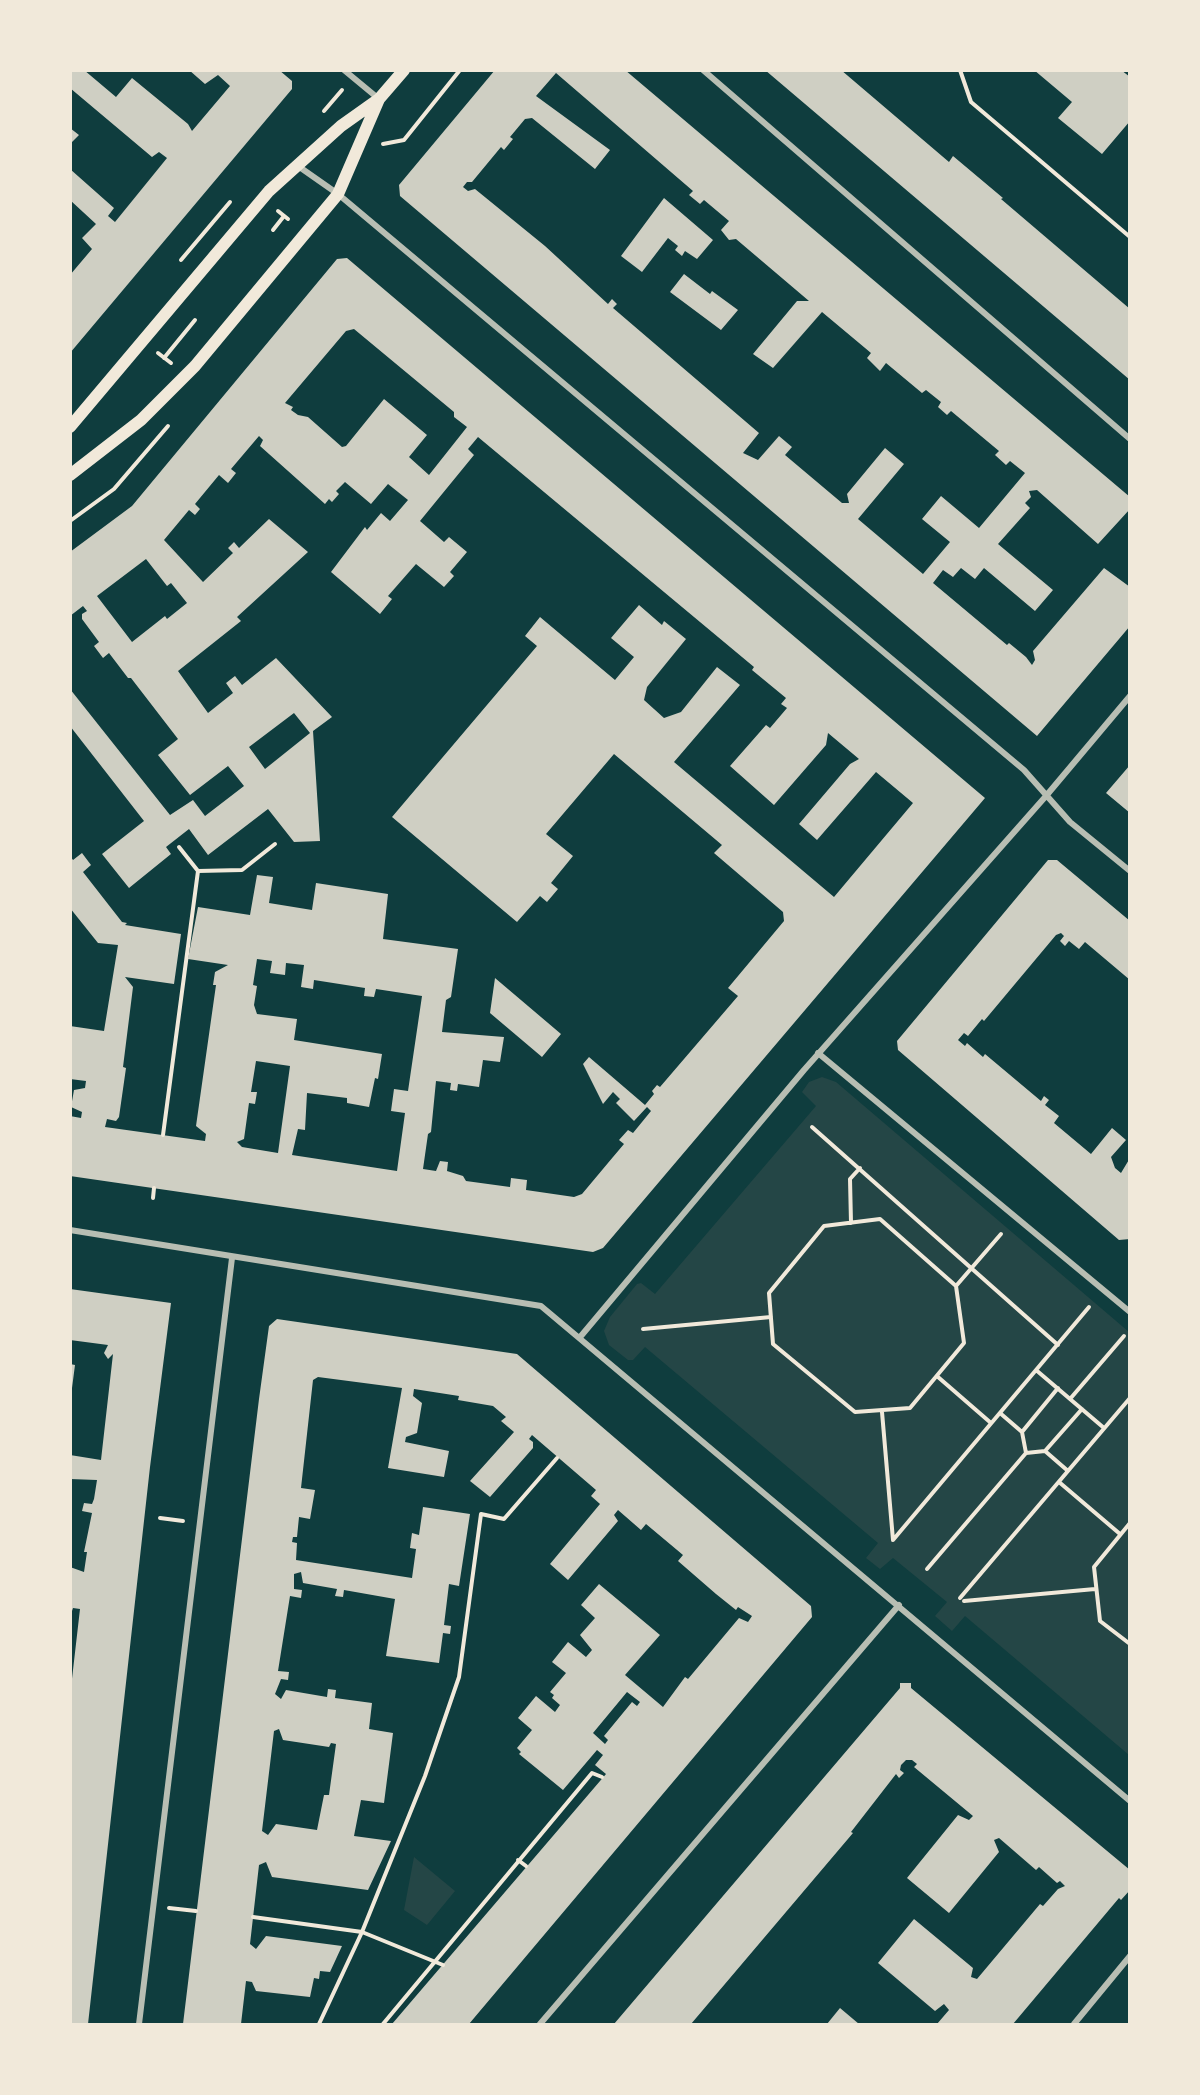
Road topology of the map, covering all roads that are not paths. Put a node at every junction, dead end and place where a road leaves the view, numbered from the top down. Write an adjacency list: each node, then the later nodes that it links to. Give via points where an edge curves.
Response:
1 (344, 70): 4 (street)
2 (404, 70): 4 (main road)
3 (703, 70): 8 (street)
4 (379, 99): 5 (main road, via 341,126); 6 (main road)
5 (297, 166): 6 (street); 7 (main road, via 263,198)
6 (338, 194): 9 (main road, via 185,375 141,420); 11 (street, via 1024,770)
7 (70, 427)
8 (1130, 439)
9 (70, 475)
10 (1130, 696): 11 (street)
11 (1046, 796): 12 (street, via 1070,822); 13 (street)
12 (1130, 871)
13 (818, 1053): 16 (street); 17 (street)
14 (70, 1230): 15 (street)
15 (232, 1258): 17 (street, via 541,1306); 21 (street)
16 (1130, 1312)
17 (581, 1336): 18 (street)
18 (899, 1605): 19 (street); 22 (street)
19 (1130, 1801)
20 (1130, 1956): 23 (street)
21 (139, 2025)
22 (540, 2025)
23 (1074, 2025)

